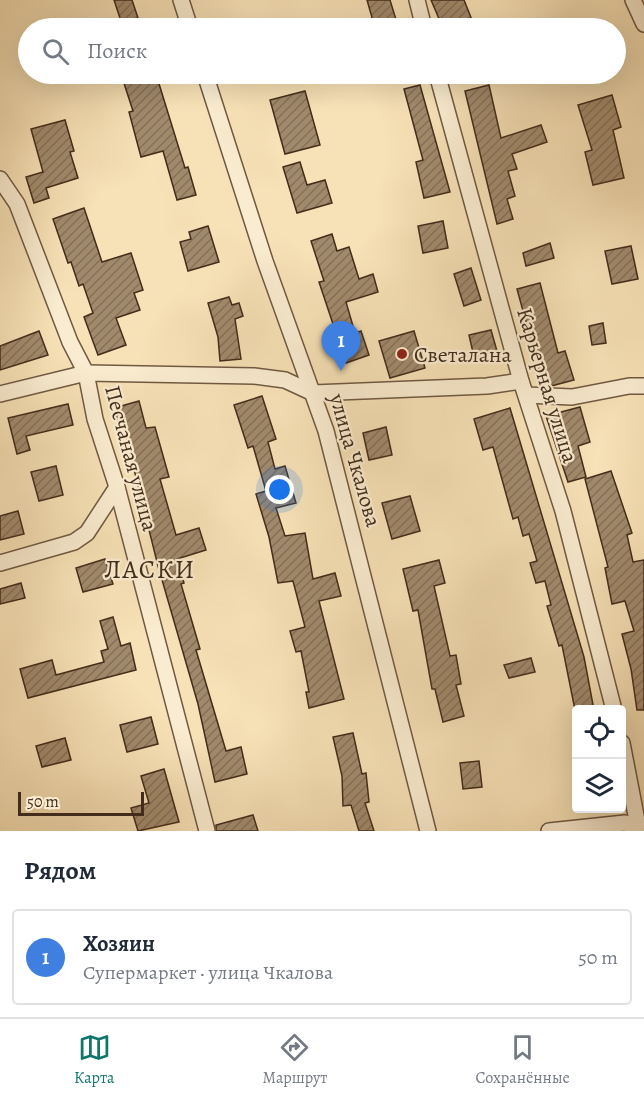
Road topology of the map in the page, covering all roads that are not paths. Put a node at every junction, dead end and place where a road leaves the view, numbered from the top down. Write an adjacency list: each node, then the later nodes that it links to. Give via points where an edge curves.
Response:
1 (181, 0): 4 (street)
2 (417, 0): 5 (street)
3 (633, 0): 6 (street)
4 (187, 18)
5 (422, 18)
6 (644, 24)
7 (208, 84): 13 (street, улица Чкалова, via 265,261)
8 (440, 84): 12 (street, Карьерная улица)
9 (0, 179): 10 (street, Песчаная улица, via 21,213 70,342)
10 (86, 373): 13 (street, via 254,376 285,380); 14 (street); 15 (street, Песчаная улица, via 95,418)
11 (644, 387): 12 (street, via 629,386 572,397)
12 (524, 388): 13 (street); 17 (street, Карьерная улица, via 564,511)
13 (313, 393): 21 (street, улица Чкалова, via 339,478)
14 (0, 394)
15 (117, 487): 16 (street, via 87,532 74,542); 20 (street, Песчаная улица)
16 (0, 563)
17 (613, 705)
18 (625, 759): 19 (street)
19 (641, 829): 22 (street, via 625,823)
20 (207, 831)
21 (428, 831)
22 (549, 831)

